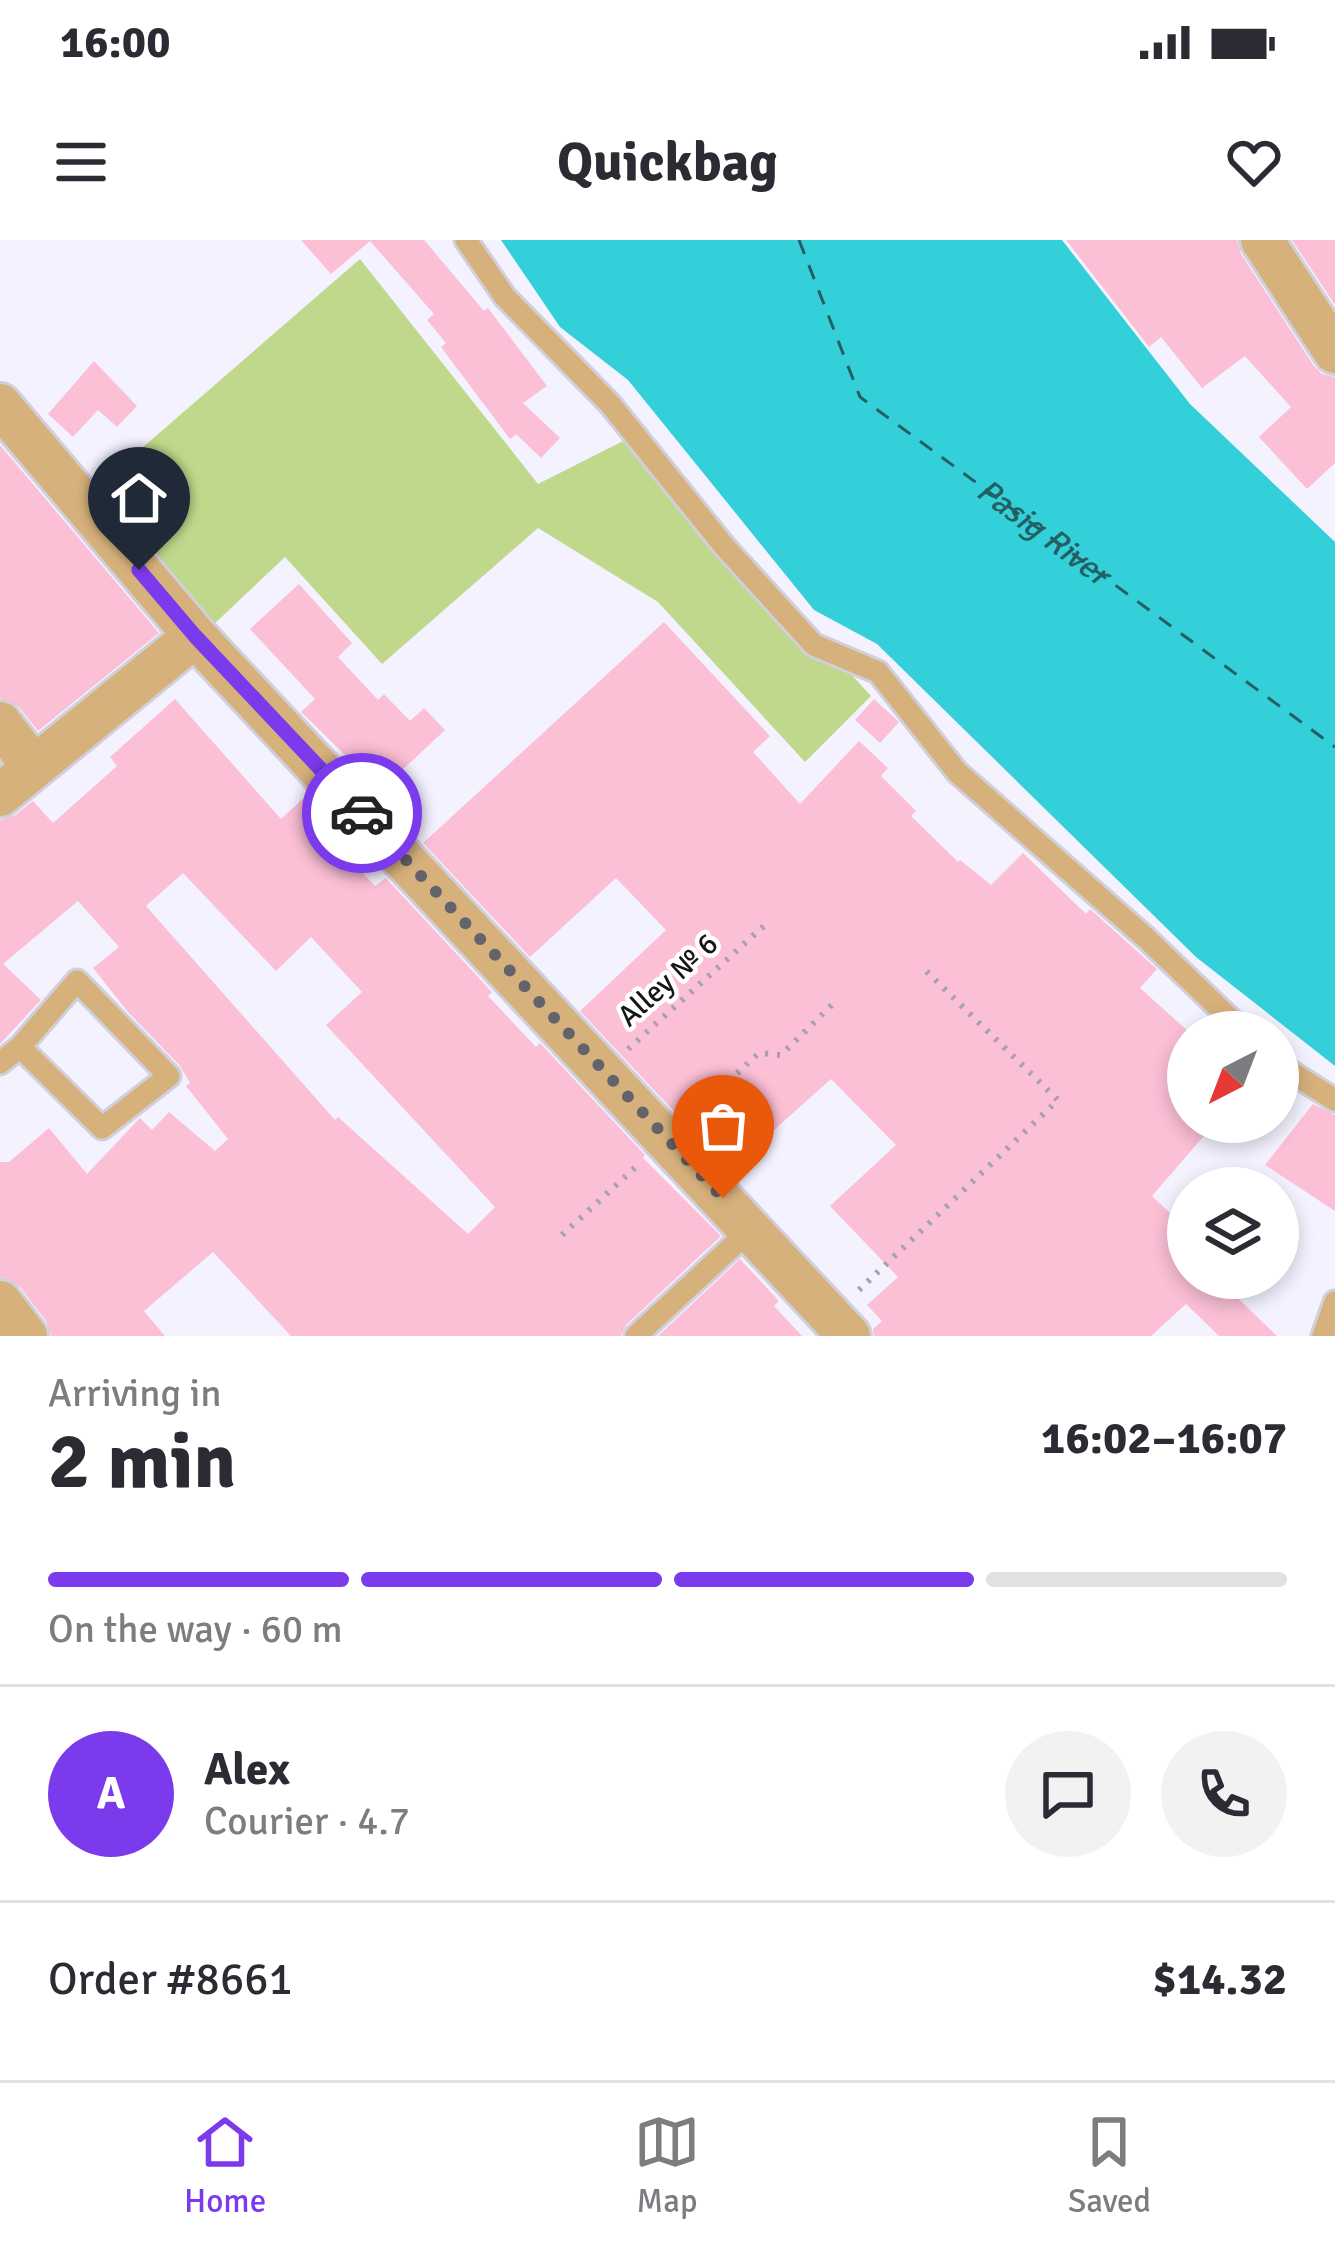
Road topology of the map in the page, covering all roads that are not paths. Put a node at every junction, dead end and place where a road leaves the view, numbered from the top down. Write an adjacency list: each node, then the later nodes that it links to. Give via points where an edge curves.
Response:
1 (466, 240): 9 (lane, via 506,297 610,404 814,645 878,671 957,772)
2 (1262, 240): 3 (street)
3 (1335, 352)
4 (0, 405): 5 (street)
5 (195, 636): 7 (street); 14 (street)
6 (0, 723): 7 (street)
7 (33, 766): 8 (street)
8 (0, 795)
9 (1222, 1011)
10 (20, 1047): 10 (lane, via 77,981 169,1076 102,1128); 11 (lane)
11 (0, 1063)
12 (1299, 1077): 13 (lane)
13 (1335, 1100)
14 (751, 1229): 17 (street); 19 (lane)
15 (0, 1302): 18 (street)
16 (1335, 1302): 20 (lane)
17 (840, 1326)
18 (26, 1336)
19 (636, 1336)
20 (1324, 1336)

